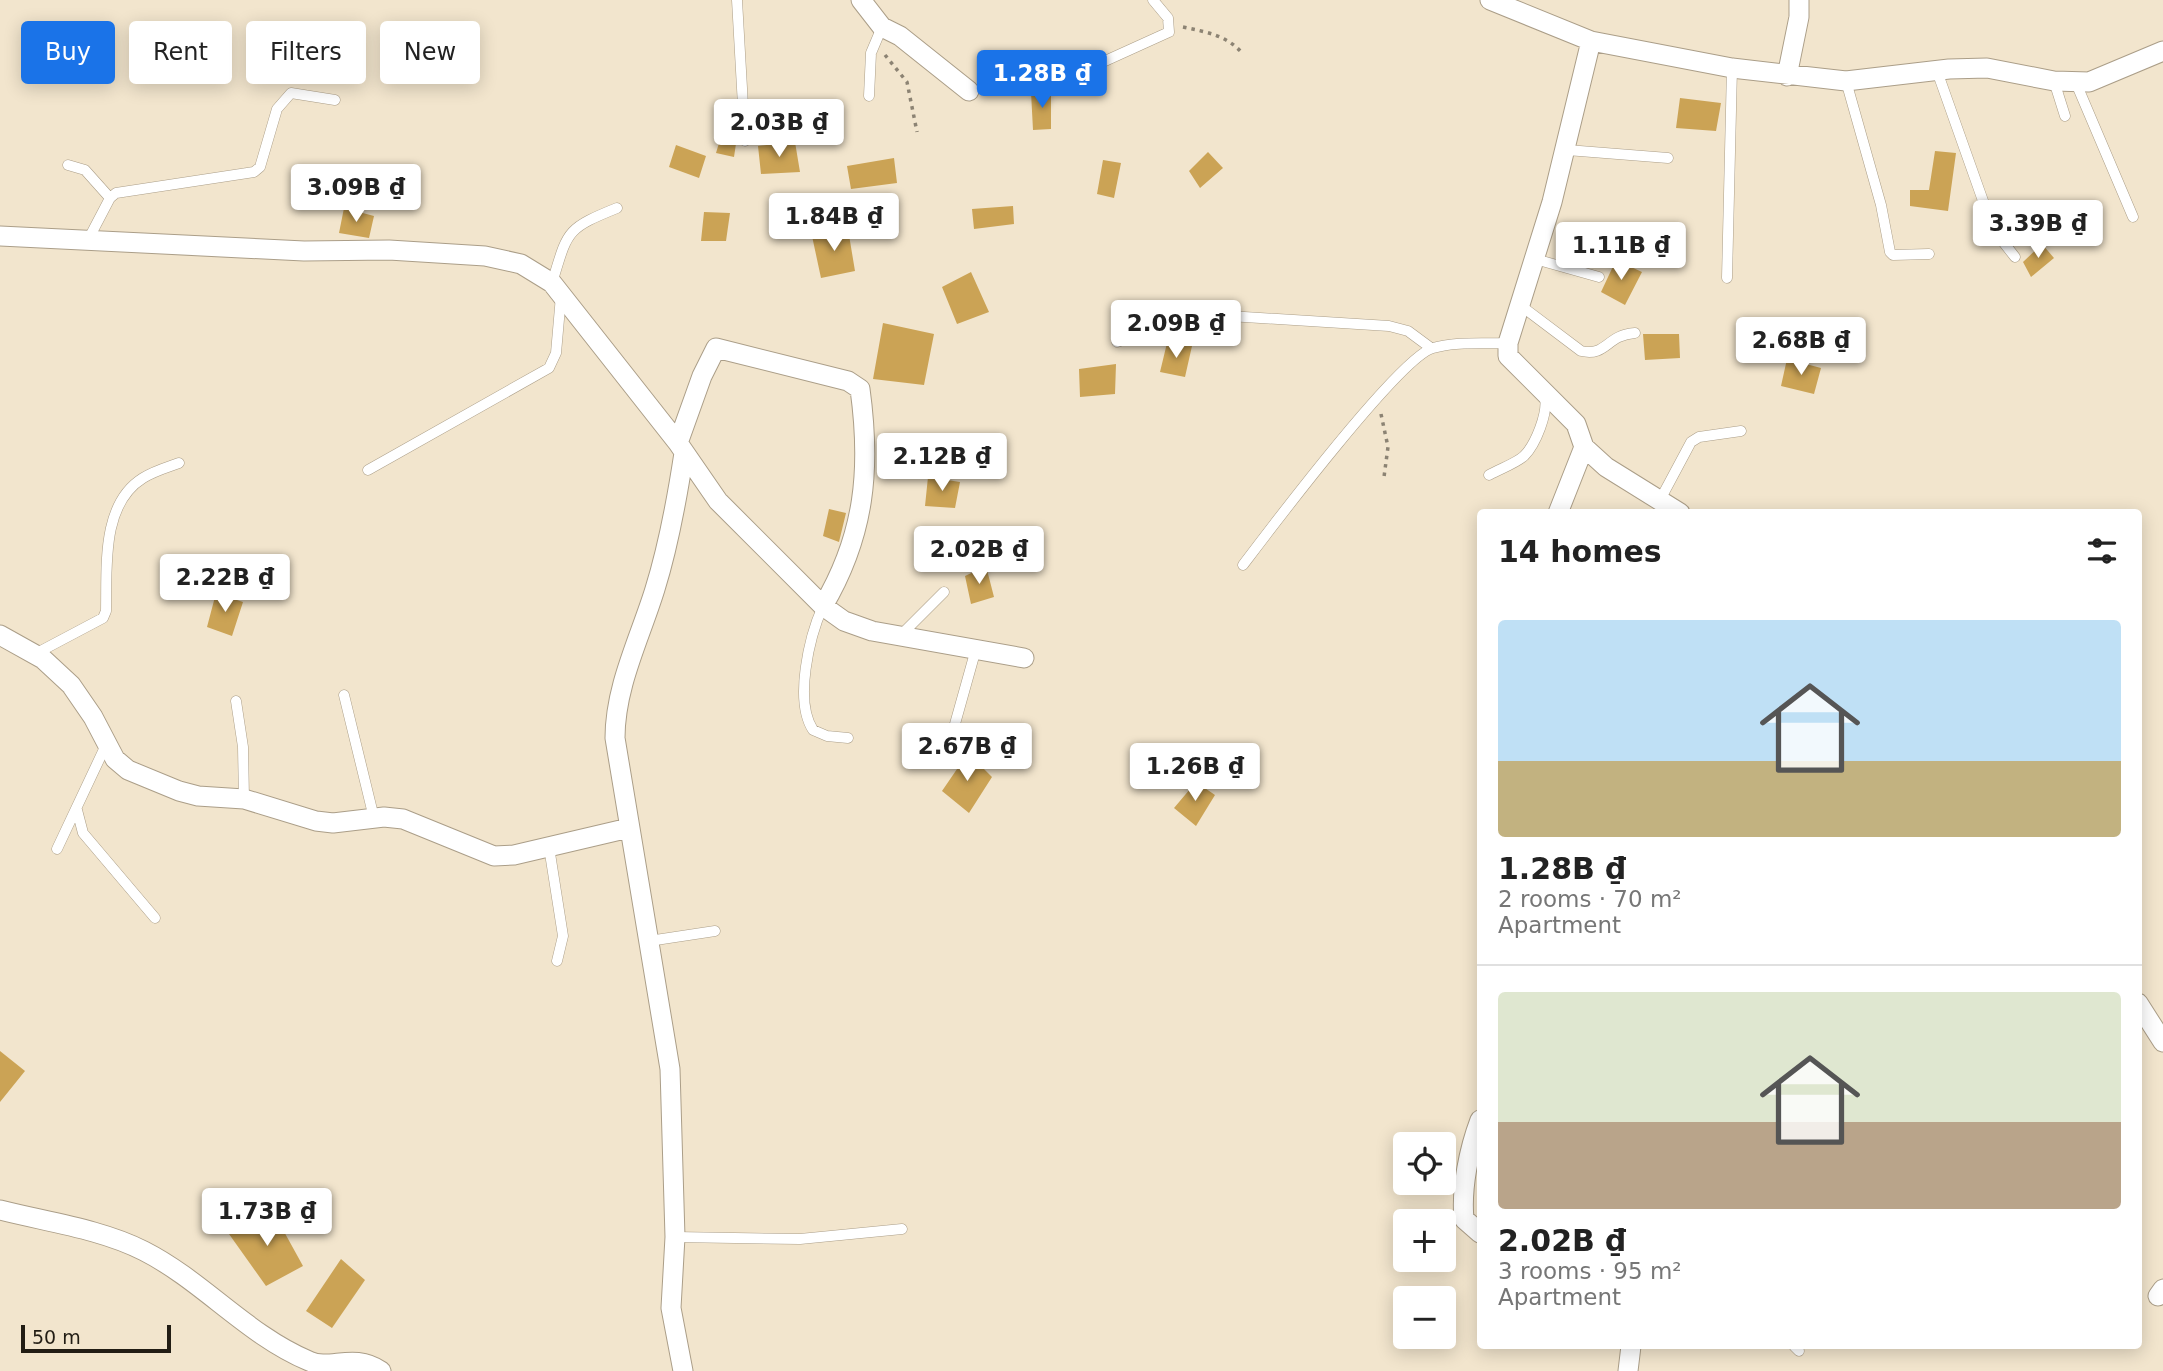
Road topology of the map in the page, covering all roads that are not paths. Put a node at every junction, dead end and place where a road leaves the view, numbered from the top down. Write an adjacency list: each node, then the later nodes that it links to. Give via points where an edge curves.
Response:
1 (737, 0): 20 (lane)
2 (860, 0): 6 (street)
3 (1153, 0): 9 (lane, via 1170,24 1169,32)
4 (1490, 0): 7 (street)
5 (1799, 0): 12 (street)
6 (879, 34): 16 (street, via 900,36); 17 (lane, via 871,53)
7 (1591, 41): 10 (street); 21 (street)
8 (2163, 51): 15 (street, via 2089,82)
9 (1094, 66)
10 (1732, 68): 12 (street); 33 (lane)
11 (1937, 71): 13 (street); 14 (street, via 1987,68); 30 (lane, via 1993,229)
12 (1787, 76): 13 (street)
13 (1846, 81): 29 (lane, via 1881,205 1889,252)
14 (2054, 81): 15 (street); 19 (lane)
15 (2076, 83): 26 (lane)
16 (970, 91)
17 (869, 96)
18 (335, 100): 24 (lane, via 300,92 285,98 260,167 254,172 167,183)
19 (2065, 116)
20 (745, 141)
21 (1567, 150): 22 (lane); 31 (street)
22 (1668, 158)
23 (68, 165): 24 (lane, via 85,170)
24 (110, 198): 28 (lane)
25 (617, 208): 34 (lane, via 578,224 568,234)
26 (2133, 217)
27 (0, 236): 28 (street)
28 (88, 240): 34 (street, via 485,256 521,264)
29 (1929, 254)
30 (2015, 257)
31 (1535, 260): 32 (lane); 35 (street)
32 (1599, 277)
33 (1727, 278)
34 (556, 289): 43 (street); 45 (lane, via 556,353 549,368)
35 (1520, 304): 36 (lane, via 1581,351 1600,352 1619,334); 38 (street)
36 (1635, 333)
37 (1117, 342): 39 (lane, via 1169,323 1213,314 1389,326 1408,331)
38 (1508, 343): 39 (lane); 40 (street, via 1508,356)
39 (1431, 348): 50 (lane, via 1378,398)
40 (1545, 393): 42 (street, via 1576,424); 46 (lane, via 1547,405 1532,444 1523,457)
41 (1741, 431): 47 (lane, via 1691,442)
42 (1584, 447): 47 (street, via 1606,467); 48 (street)
43 (681, 448): 52 (street, via 718,501); 52 (street, via 702,376 716,348 848,381 860,389 866,485 856,532); 66 (street, via 669,542 615,718)
44 (179, 463): 56 (lane, via 144,477 127,491 116,512 107,546 103,618)
45 (368, 470)
46 (1489, 475)
47 (1660, 500): 49 (street)
48 (1560, 509)
49 (1674, 509)
50 (1243, 565)
51 (944, 592): 54 (lane)
52 (823, 606): 54 (street, via 844,621); 61 (lane, via 811,640 803,706 813,730)
53 (0, 635): 56 (street)
54 (901, 636): 55 (street)
55 (976, 649): 57 (street); 60 (lane)
56 (35, 654): 62 (street, via 71,685)
57 (1024, 658)
58 (344, 695): 65 (lane)
59 (236, 701): 63 (lane)
60 (953, 731)
61 (848, 738)
62 (106, 745): 63 (street, via 128,770 179,791); 64 (lane)
63 (244, 799): 65 (street, via 316,821)
64 (77, 810): 68 (lane); 69 (lane, via 83,833)
65 (374, 818): 67 (street, via 403,819 494,856)
66 (629, 828): 67 (street); 71 (street)
67 (549, 847): 72 (lane, via 562,936)
68 (57, 849)
69 (155, 918)
70 (715, 930): 71 (lane)
71 (649, 940): 79 (street, via 670,1069)
72 (557, 961)
73 (2142, 1009): 74 (street)
74 (2163, 1042)
75 (1477, 1128): 78 (street, via 1462,1206 1464,1219)
76 (0, 1210): 82 (street, via 120,1240 144,1251 262,1337 310,1362 354,1361)
77 (902, 1228): 79 (lane, via 800,1238)
78 (1477, 1230)
79 (675, 1237): 81 (street, via 671,1308)
80 (1632, 1349): 83 (street)
81 (685, 1369)
82 (381, 1371)
83 (1628, 1371)

